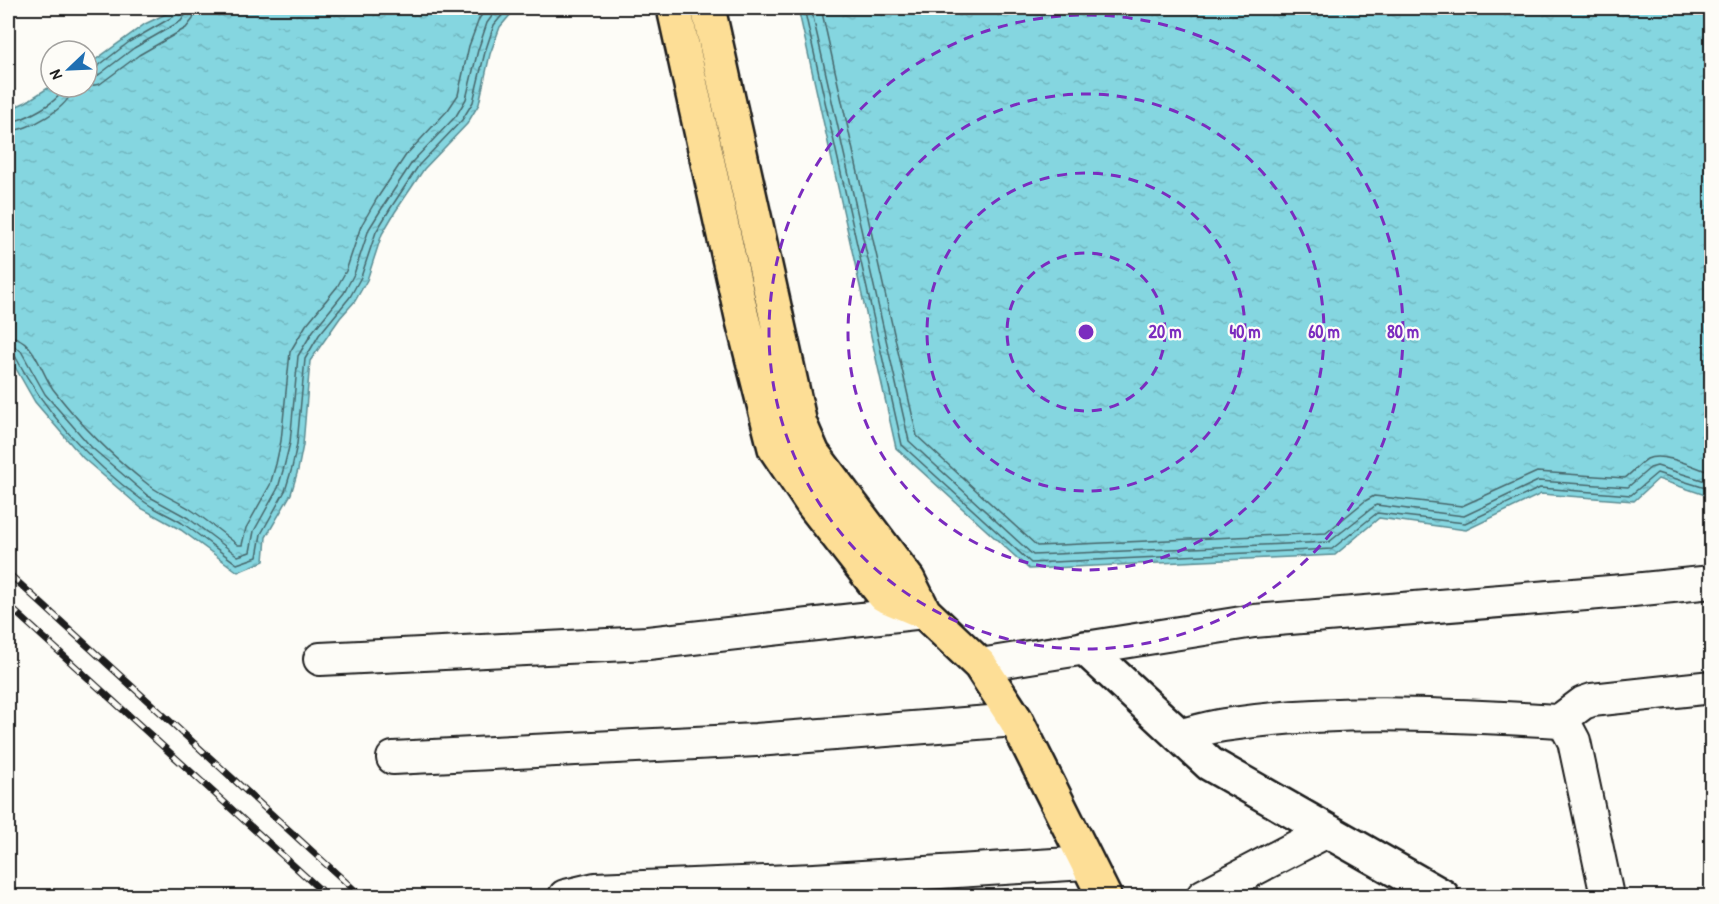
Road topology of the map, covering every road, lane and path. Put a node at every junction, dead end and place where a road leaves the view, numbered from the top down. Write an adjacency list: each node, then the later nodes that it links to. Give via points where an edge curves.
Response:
1 (674, 8): 4 (main road, via 742,318 775,448 812,503 884,595)
2 (708, 8): 4 (main road, via 800,424 813,454 908,579)
3 (1712, 582): 5 (street, via 1254,621)
4 (924, 612): 6 (street, via 648,643); 7 (main road)
5 (1085, 648): 7 (street); 11 (street)
6 (320, 659)
7 (980, 665): 9 (main road)
8 (1712, 687): 10 (street, via 1592,700)
9 (1016, 720): 12 (street, via 756,740); 14 (main road)
10 (1559, 721): 11 (street, via 1319,715 1222,725); 19 (street, via 1574,741)
11 (1179, 736): 13 (street, via 1210,764)
12 (393, 758)
13 (1328, 831): 17 (street); 18 (street)
14 (1086, 863): 15 (street, via 596,889); 16 (main road)
15 (565, 897)
16 (1104, 897)
17 (1203, 897)
18 (1442, 897)
19 (1607, 897)

